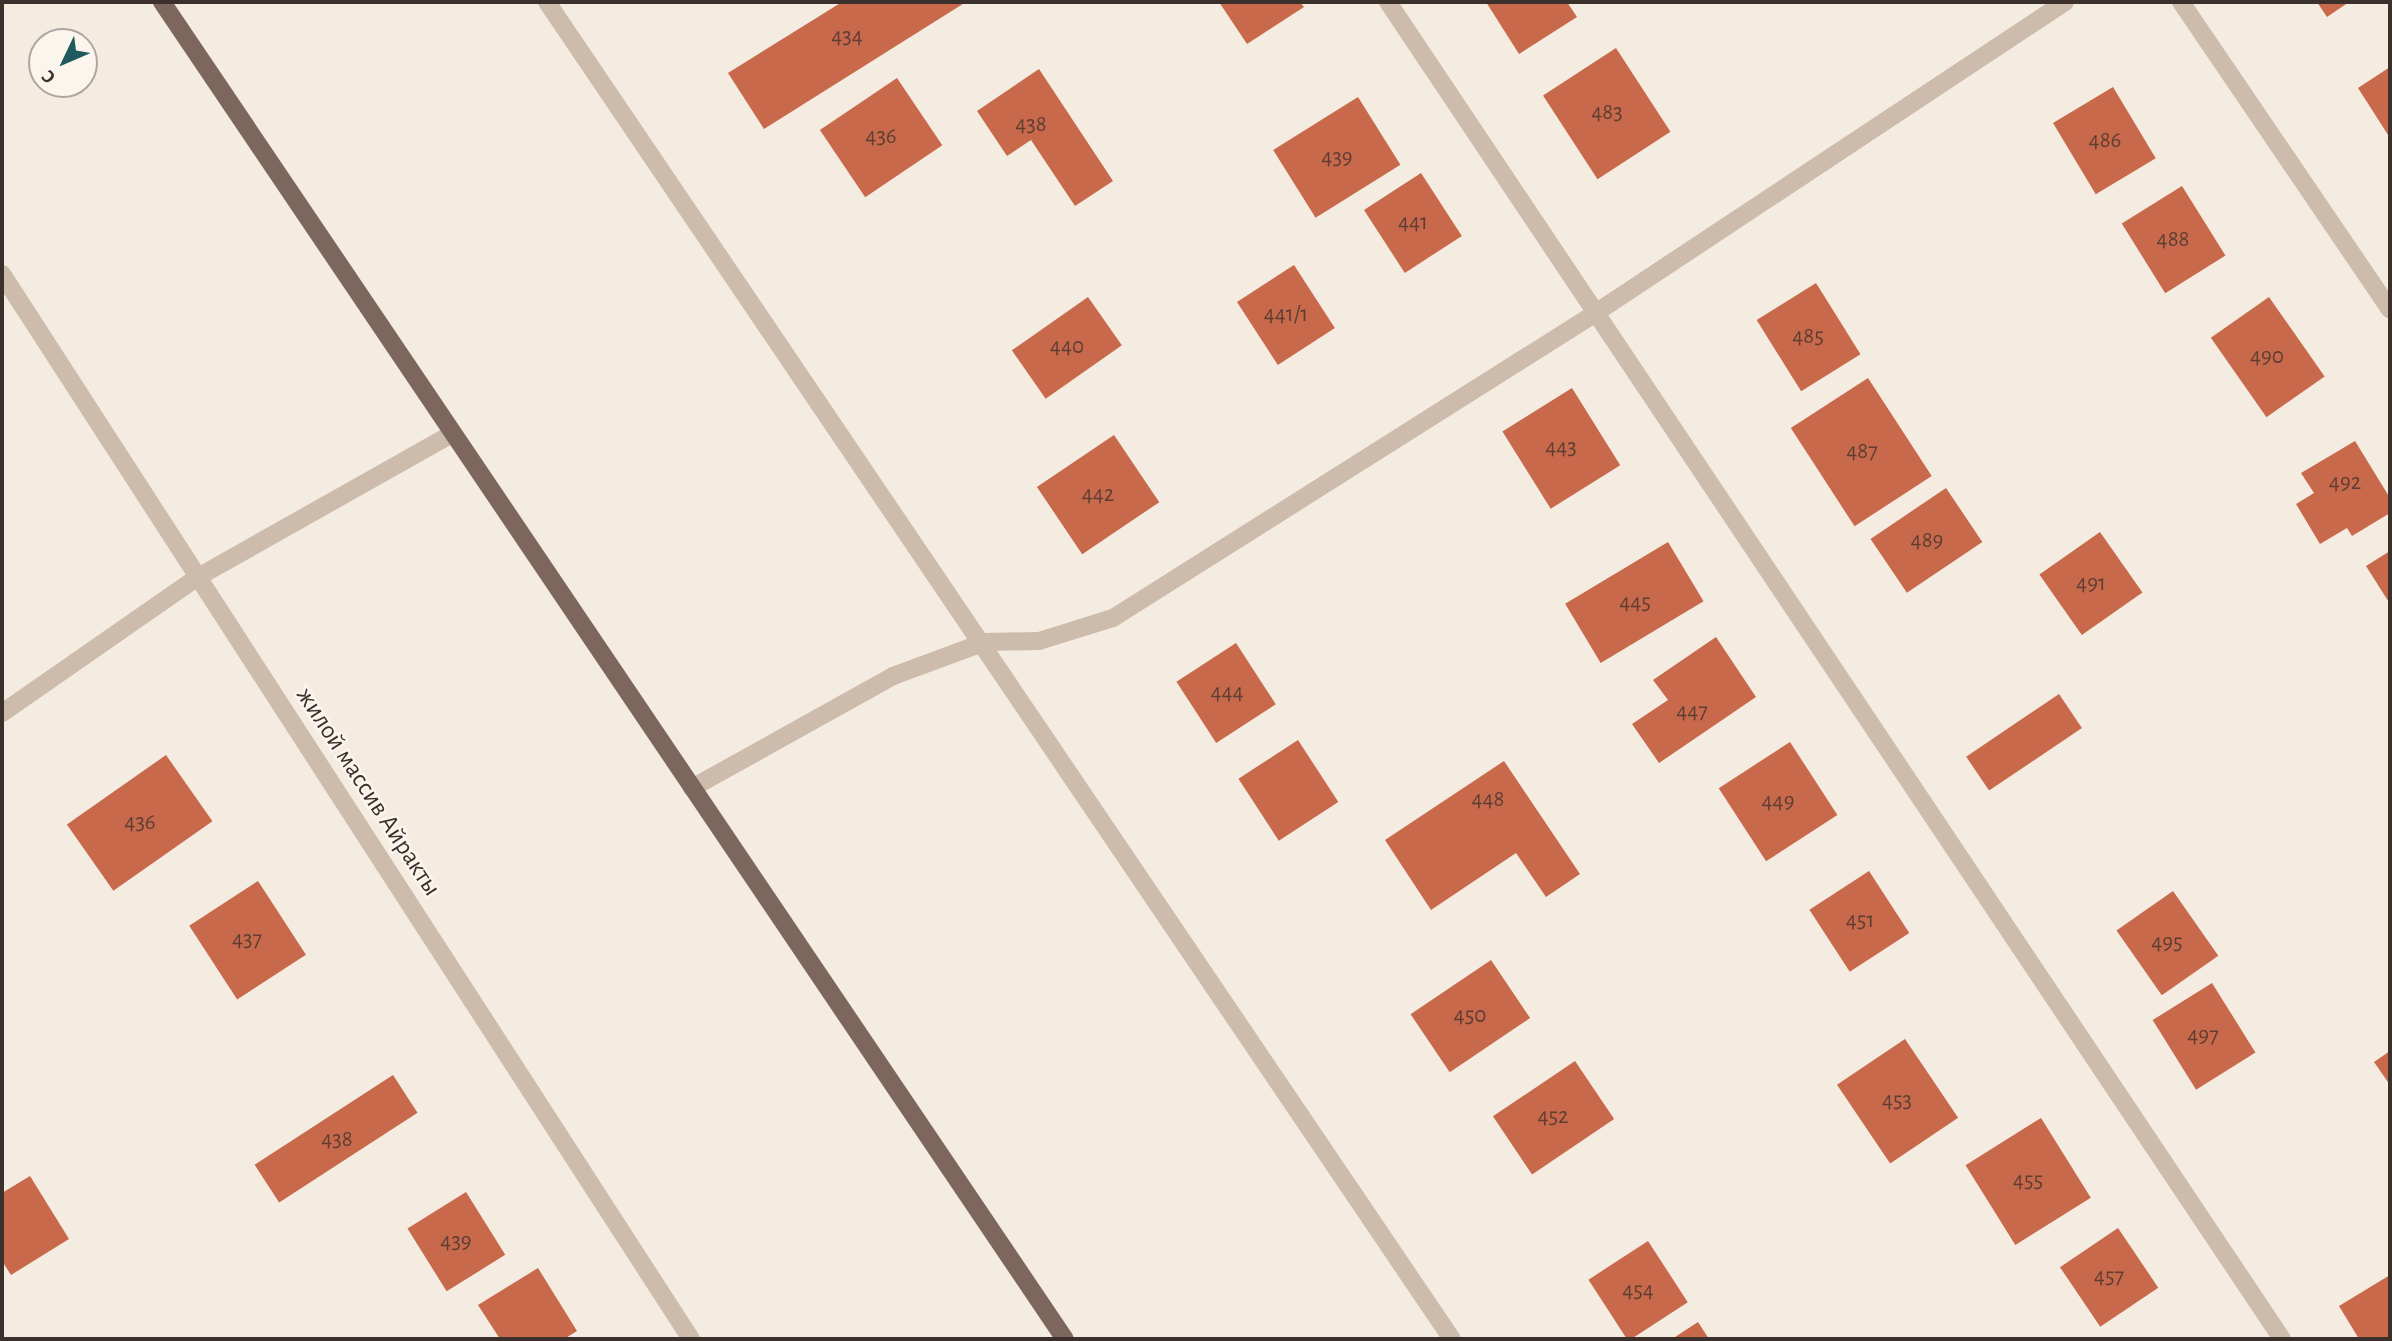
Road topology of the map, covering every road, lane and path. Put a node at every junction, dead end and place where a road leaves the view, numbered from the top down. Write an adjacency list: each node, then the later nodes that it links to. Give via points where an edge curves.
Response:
1 (162, 2): 9 (main road)
2 (547, 2): 11 (street)
3 (1388, 2): 8 (street)
4 (2065, 2): 8 (street)
5 (2181, 2): 7 (street)
6 (2, 274): 10 (street, жилой массив Айракты)
7 (2390, 310)
8 (1594, 314): 11 (street, via 1113,618 1039,641); 17 (street)
9 (452, 434): 10 (street); 13 (main road)
10 (198, 577): 12 (street); 14 (street, жилой массив Айракты)
11 (985, 642): 13 (street, via 893,676); 16 (street)
12 (2, 713)
13 (692, 788): 15 (main road)
14 (691, 1339)
15 (1065, 1339)
16 (1451, 1339)
17 (2282, 1339)

